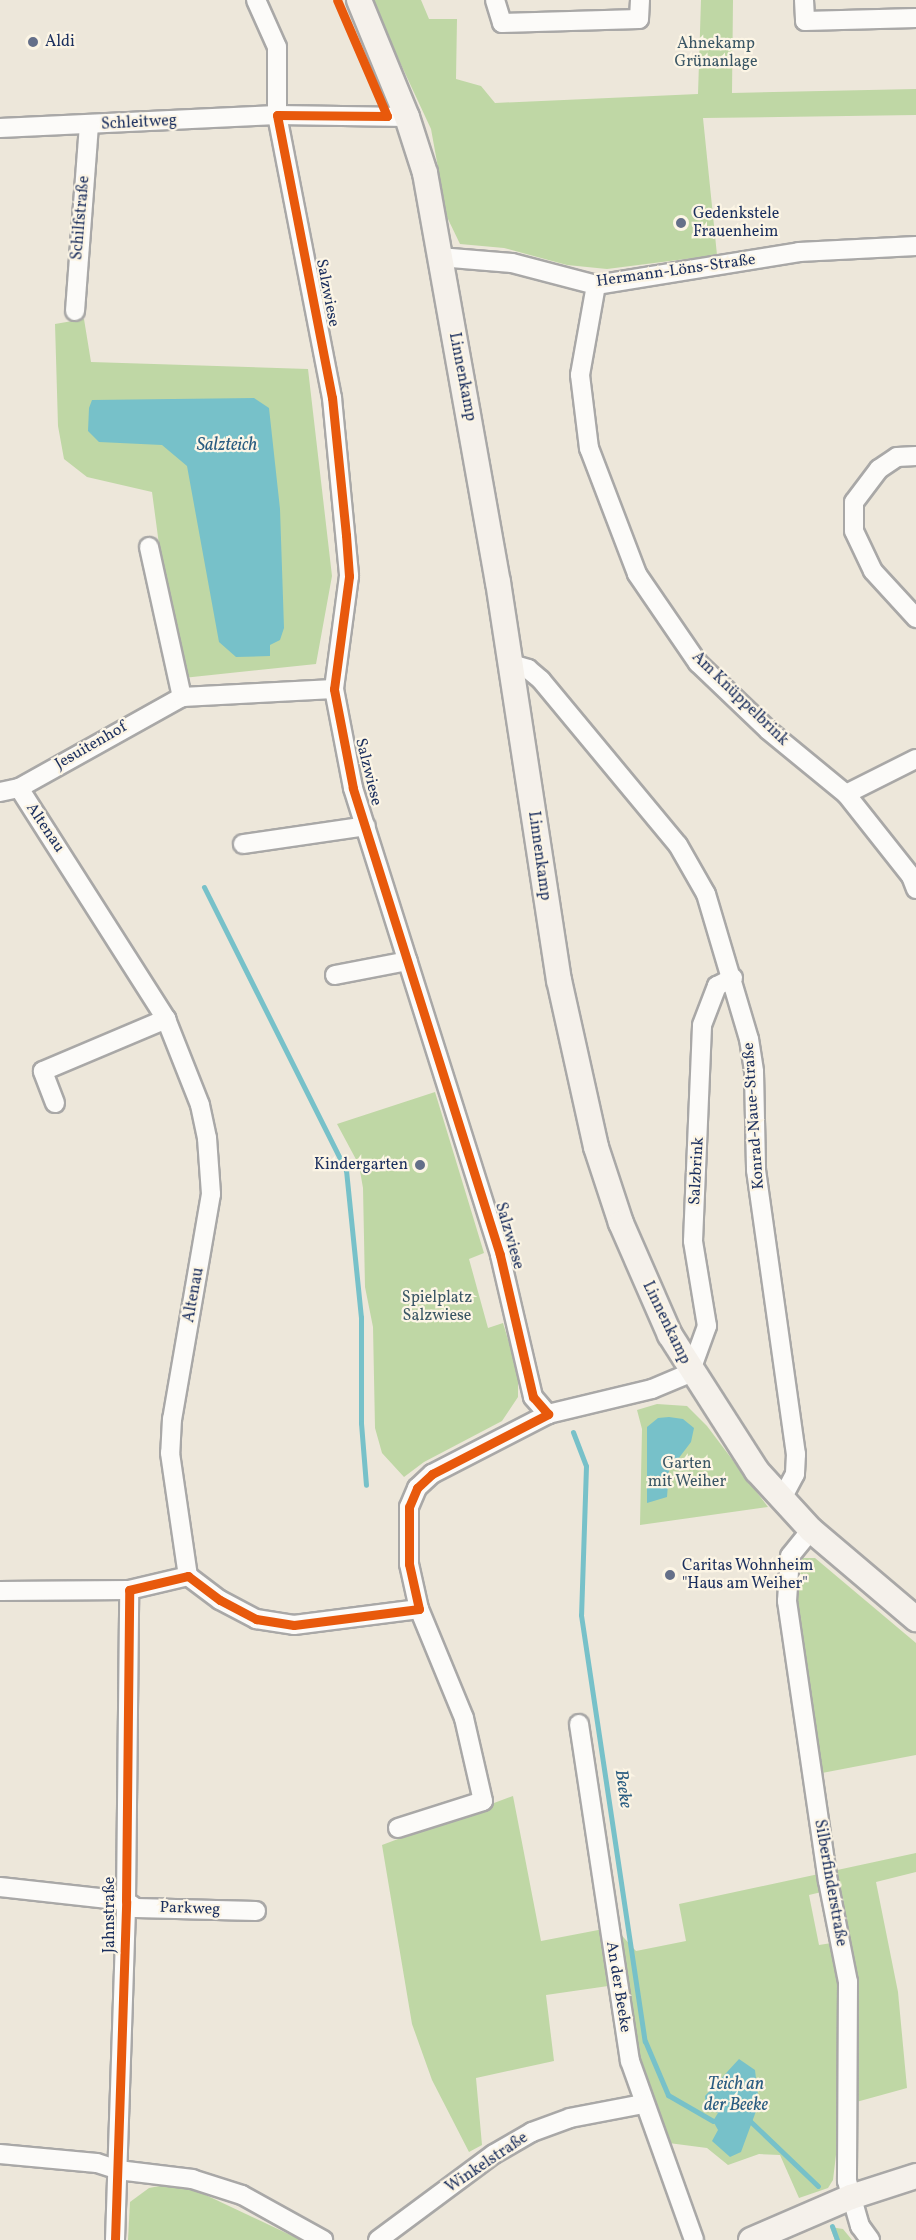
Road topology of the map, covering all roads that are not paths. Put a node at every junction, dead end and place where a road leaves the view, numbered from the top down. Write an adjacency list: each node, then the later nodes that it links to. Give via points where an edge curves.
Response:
1 (256, 0): 7 (street, via 277,47)
2 (359, 0): 8 (main road, Linnenkamp)
3 (495, 0): 4 (street, via 502,23 639,19)
4 (640, 0)
5 (804, 0): 6 (street, via 805,21)
6 (916, 18)
7 (277, 115): 8 (street, Schleitweg); 9 (street, Schleitweg); 19 (street, Salzwiese, via 332,398 344,512 349,576)
8 (407, 117): 12 (main road, Linnenkamp, via 425,172)
9 (89, 126): 10 (street, Schleitweg); 14 (street, Schilfstraße)
10 (0, 128)
11 (916, 246): 13 (street, Hermann-Löns-Straße, via 799,252)
12 (439, 257): 13 (street, Hermann-Löns-Straße, via 512,263); 18 (main road, Linnenkamp)
13 (596, 285): 24 (street, Am Knüppelbrink, via 580,375 589,448 637,574 698,663 768,730)
14 (75, 311)
15 (916, 456): 17 (street, via 897,457 879,469 854,502 854,531 873,571)
16 (149, 547): 20 (street)
17 (916, 618)
18 (511, 664): 30 (street, Konrad-Naue-Straße, via 528,669 541,680 684,852 706,894); 33 (main road, Linnenkamp, via 559,980 596,1147 644,1279)
19 (334, 689): 20 (street, Jesuitenhof); 25 (street, Salzwiese, via 353,788)
20 (182, 697): 22 (street, Jesuitenhof)
21 (916, 759): 24 (street)
22 (19, 788): 23 (street, Jesuitenhof); 31 (street, Altenau)
23 (0, 792)
24 (846, 794): 27 (street, Am Knüppelbrink)
25 (366, 826): 26 (street, Salzwiese); 28 (street, Salzwiese)
26 (243, 844)
27 (913, 883)
28 (408, 961): 29 (street); 34 (street, Salzwiese, via 500,1255 533,1397)
29 (335, 975)
30 (733, 978): 33 (street, Salzbrink, via 717,986 702,1025 693,1241 707,1326); 35 (street, Konrad-Naue-Straße, via 754,1072 756,1170 796,1454 795,1474)
31 (166, 1019): 32 (street, via 43,1071); 37 (street, Altenau, via 200,1105 211,1194 172,1419 170,1453)
32 (55, 1103)
33 (690, 1373): 34 (street, via 652,1389); 35 (main road, Linnenkamp, via 733,1438)
34 (548, 1414): 40 (street, via 432,1474 417,1488 409,1506 409,1564)
35 (782, 1500): 36 (main road, Linnenkamp)
36 (812, 1530): 41 (main road, Linnenkamp); 51 (street, Silberfinderstraße, via 790,1556 787,1601 828,1881 848,1982 847,2181)
37 (188, 1576): 38 (street); 40 (street, via 220,1600 256,1619 294,1625)
38 (129, 1590): 39 (street); 45 (street, Jahnstraße)
39 (0, 1591)
40 (419, 1609): 43 (street, via 464,1718 483,1801)
41 (916, 1619)
42 (579, 1724): 47 (street, An der Beeke, via 630,2061)
43 (399, 1828)
44 (0, 1887): 45 (street, Parkweg)
45 (126, 1901): 46 (street, Parkweg, via 136,1908); 49 (street, Jahnstraße)
46 (256, 1911)
47 (643, 2104): 54 (street, Winkelstraße, via 570,2118 532,2132 494,2154); 55 (street, An der Beeke)
48 (0, 2154): 49 (street, via 97,2163)
49 (118, 2170): 52 (street, Jahnstraße); 53 (street, via 192,2179 242,2195)
50 (916, 2176): 51 (main road)
51 (851, 2197): 56 (main road); 57 (street, Silberfinderstraße, via 860,2226)
52 (115, 2240)
53 (323, 2240)
54 (378, 2240)
55 (694, 2240)
56 (751, 2240)
57 (870, 2240)

